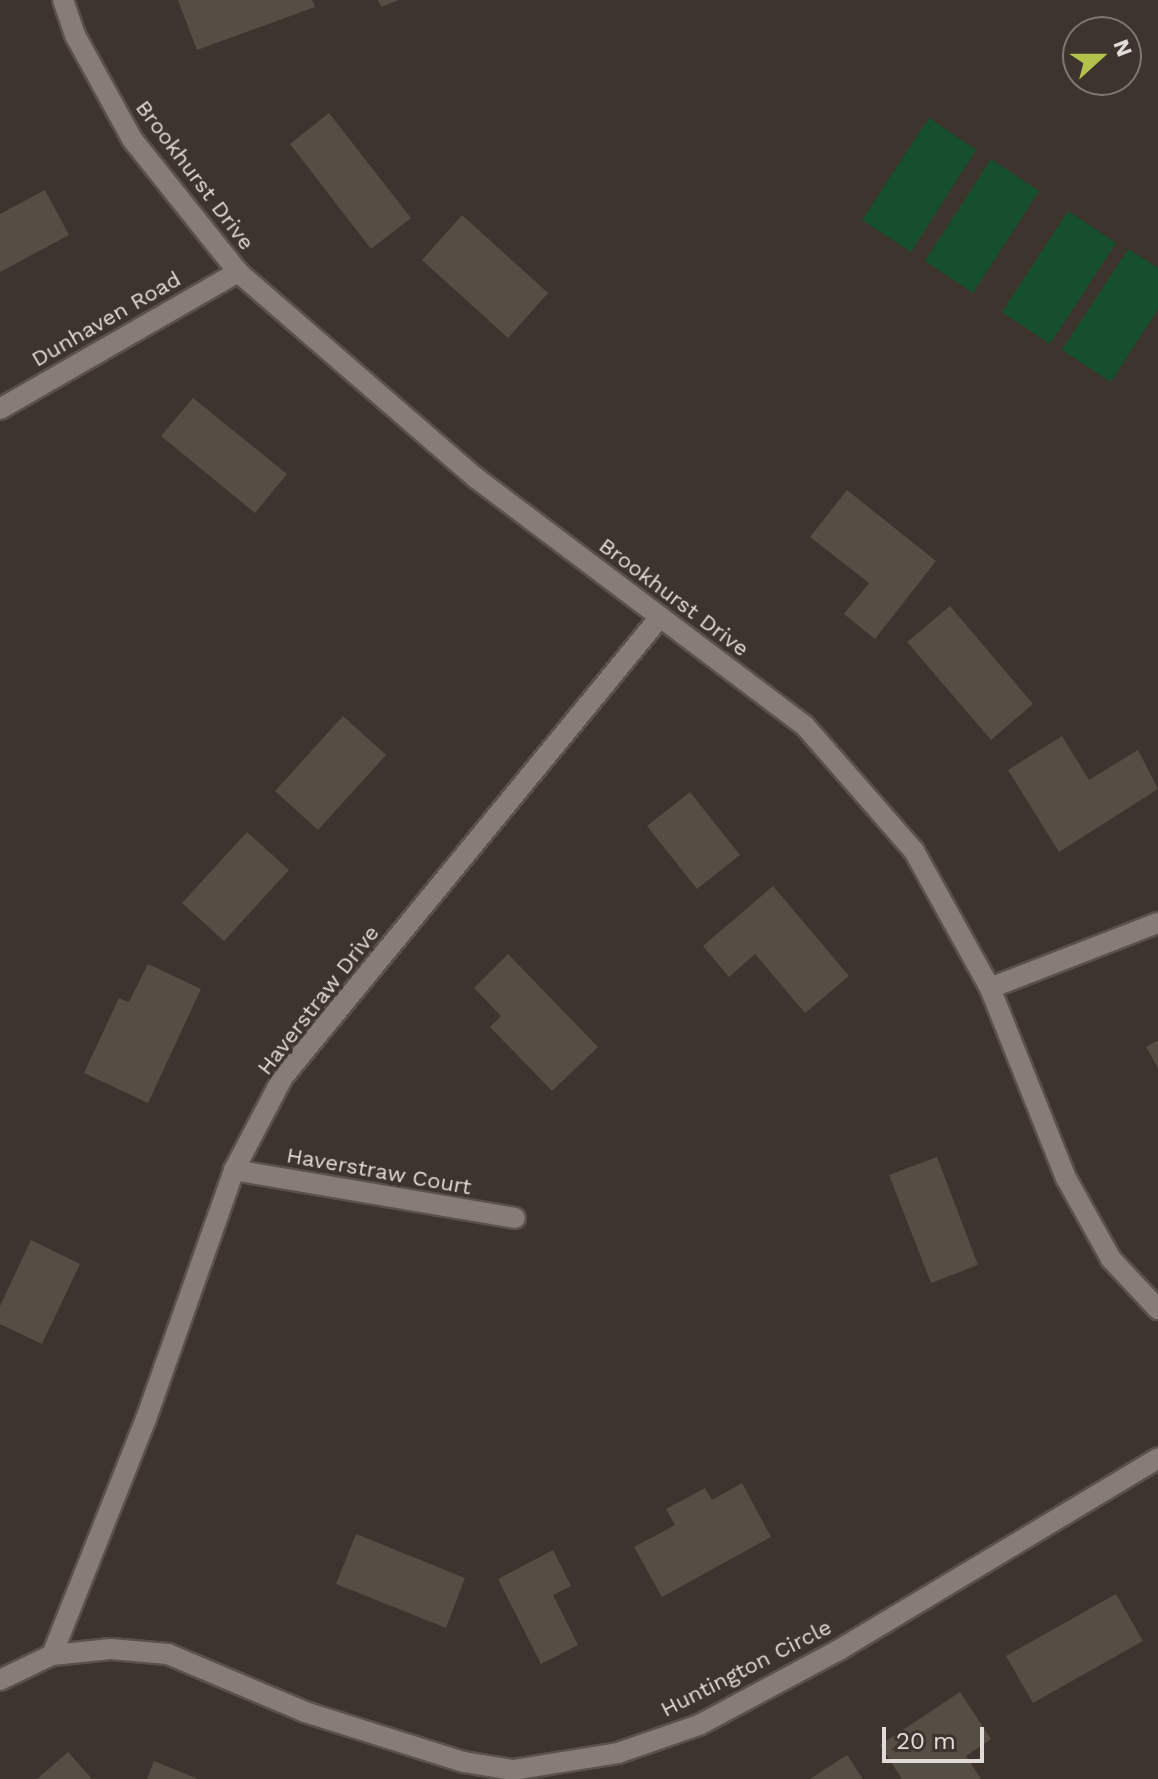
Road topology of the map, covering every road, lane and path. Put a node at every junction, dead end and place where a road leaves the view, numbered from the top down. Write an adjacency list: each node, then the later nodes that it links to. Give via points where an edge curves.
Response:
1 (63, 0): 2 (street, Brookhurst Drive, via 76,37 132,139)
2 (238, 272): 3 (street, Dunhaven Road); 4 (street, Brookhurst Drive, via 476,478)
3 (0, 409)
4 (660, 617): 6 (street, Brookhurst Drive, via 805,726 914,851); 7 (street, Haverstraw Drive, via 283,1077)
5 (1158, 923): 6 (street)
6 (990, 988): 9 (street, Brookhurst Drive, via 1066,1178 1111,1259)
7 (234, 1170): 8 (street, Haverstraw Court); 11 (street, Haverstraw Drive, via 146,1419)
8 (515, 1218)
9 (1158, 1309)
10 (1158, 1458): 11 (street, Huntington Circle, via 839,1650 699,1725 618,1753 556,1765 513,1770 464,1762 305,1712 168,1654 111,1649)
11 (52, 1655): 12 (street, Huntington Circle)
12 (0, 1680)

